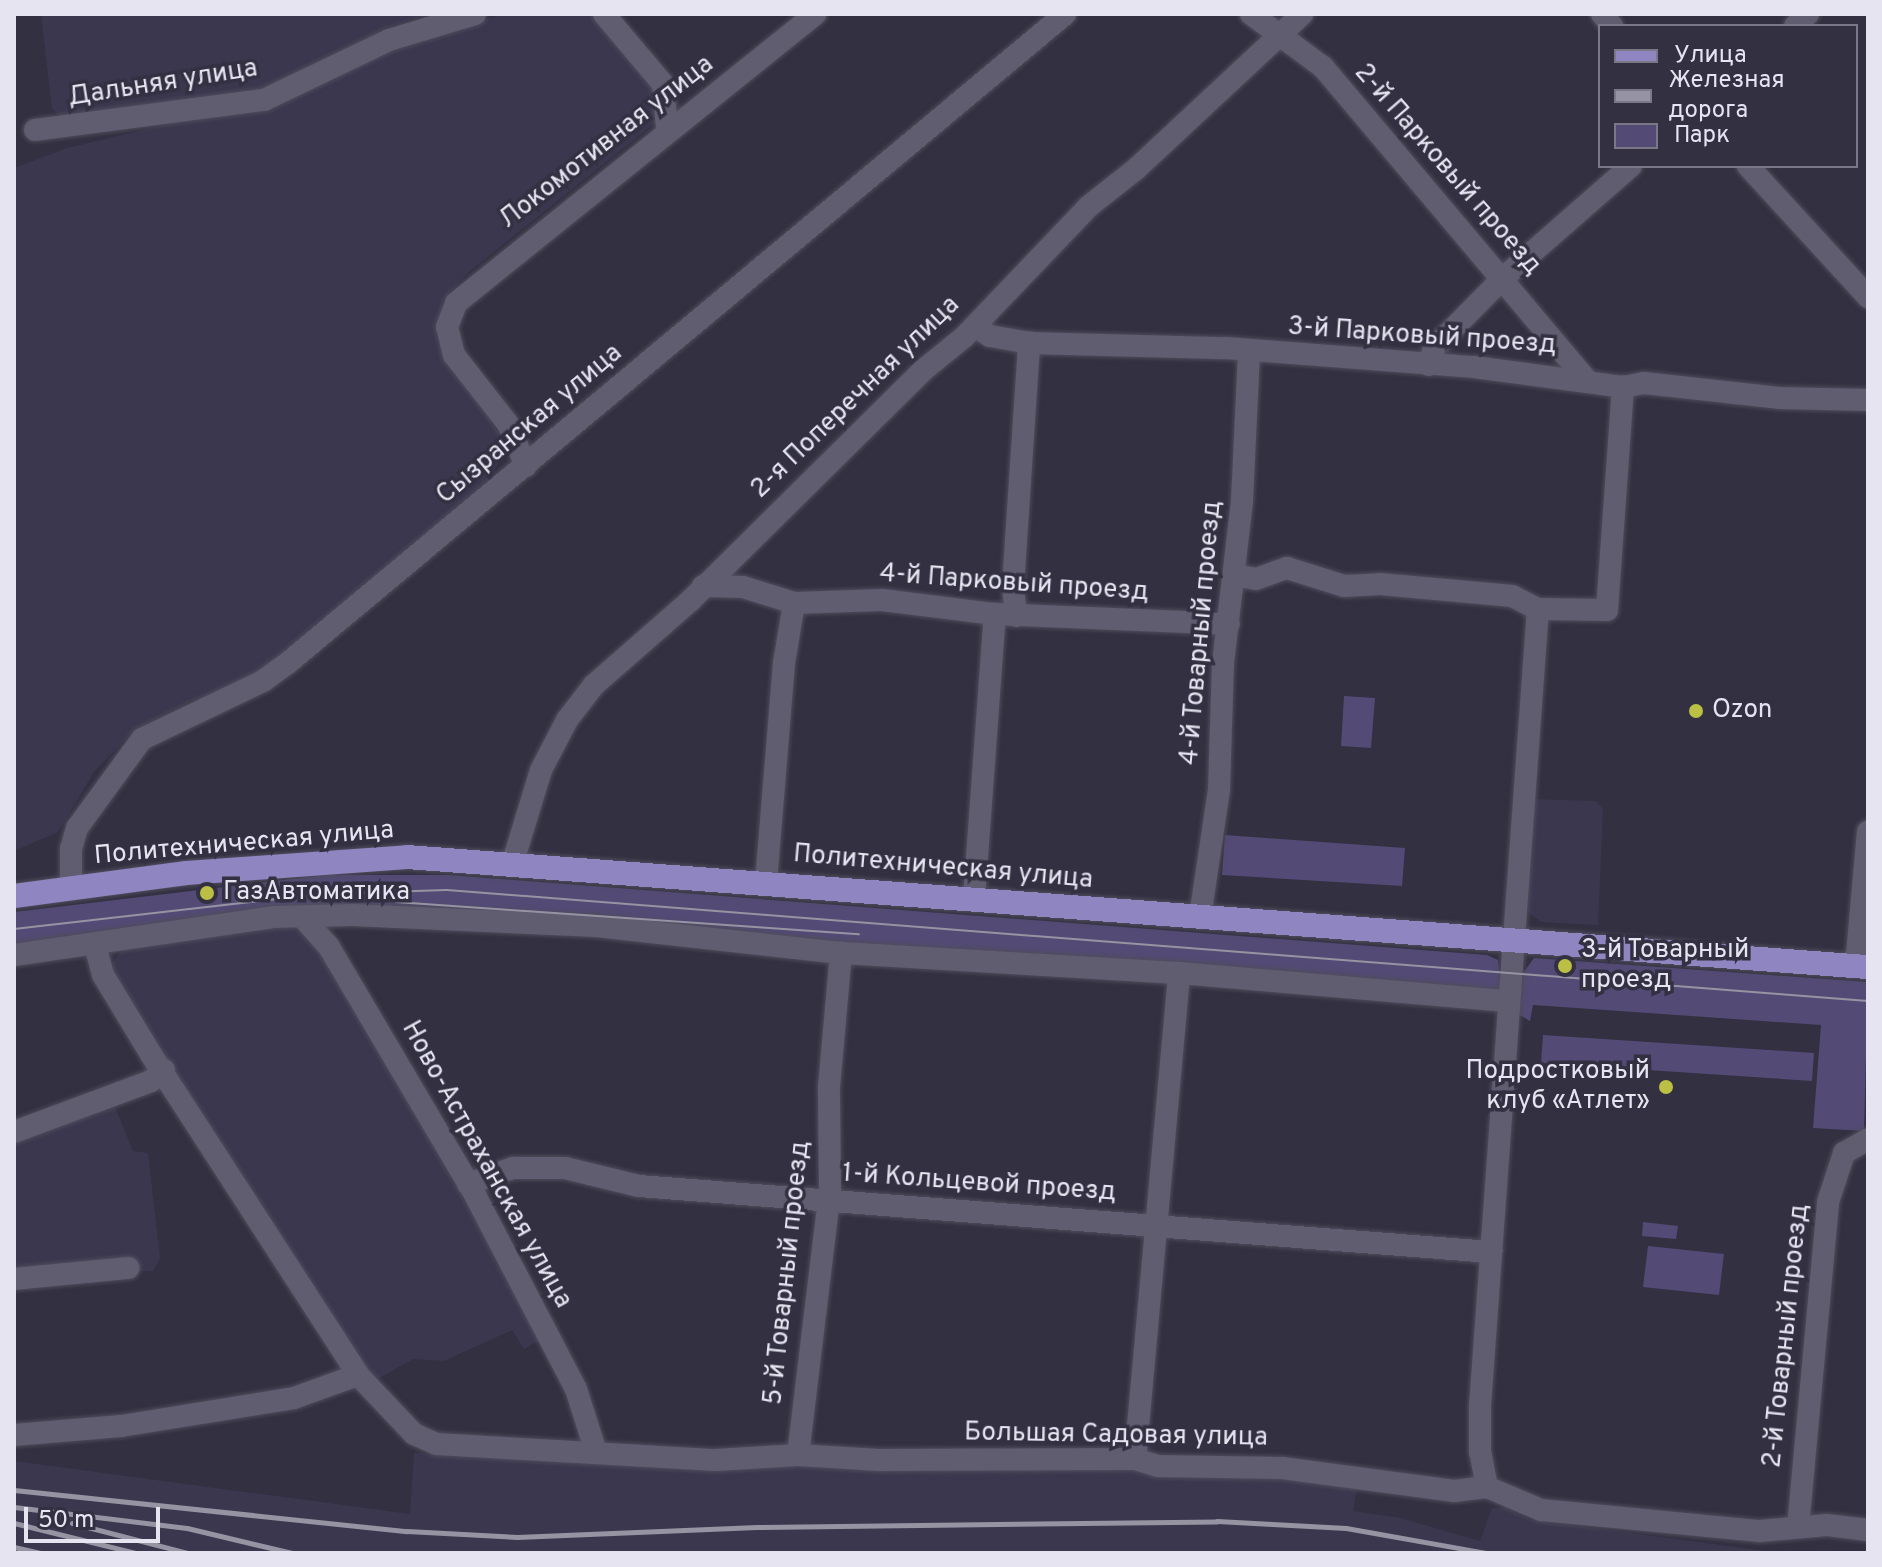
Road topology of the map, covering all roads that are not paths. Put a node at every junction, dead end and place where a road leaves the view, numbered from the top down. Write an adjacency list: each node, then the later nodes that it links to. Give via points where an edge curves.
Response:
1 (475, 14): 9 (street, Дальняя улица, via 389,40 264,100)
2 (604, 14): 8 (street, via 663,84)
3 (815, 14): 8 (street, Локомотивная улица)
4 (1065, 14): 21 (street, Сызранская улица)
5 (1251, 14): 7 (street, 2-й Парковый проезд)
6 (1302, 14): 7 (street, 2-я Поперечная улица)
7 (1277, 32): 12 (street, 2-й Парковый проезд, via 1323,67); 14 (street, 2-я Поперечная улица, via 1136,169 1089,206)
8 (667, 128): 21 (street, Локомотивная улица, via 456,303 447,327 454,355 508,424)
9 (35, 130)
10 (1629, 168): 12 (street)
11 (1750, 168): 13 (street)
12 (1503, 278): 17 (street, via 1434,348); 18 (street, 2-й Парковый проезд)
13 (1868, 297)
14 (975, 326): 15 (street, 3-й Парковый проезд, via 990,336); 23 (street, 2-я Поперечная улица)
15 (1029, 343): 16 (street, 3-й Парковый проезд); 26 (street, via 1013,586)
16 (1249, 353): 17 (street, 3-й Парковый проезд); 22 (street, 4-й Товарный проезд)
17 (1429, 365): 18 (street, 3-й Парковый проезд)
18 (1585, 378): 19 (street, 3-й Парковый проезд)
19 (1623, 387): 20 (street, 3-й Парковый проезд, via 1644,383 1779,398); 25 (street, via 1607,610)
20 (1868, 400)
21 (526, 466): 31 (street, Сызранская улица, via 263,681 142,739 77,828)
22 (1234, 575): 25 (street, via 1256,579 1287,568 1344,586 1380,584 1512,596); 27 (street, 4-й Товарный проезд)
23 (703, 586): 24 (street, 4-й Парковый проезд, via 743,587); 29 (street, 2-я Поперечная улица, via 594,685 567,720 541,770)
24 (794, 603): 26 (street, 4-й Парковый проезд, via 882,600); 30 (street)
25 (1538, 609): 36 (street)
26 (1006, 615): 27 (street, 4-й Парковый проезд); 33 (street)
27 (1229, 624): 34 (street, 4-й Товарный проезд, via 1219,790)
28 (1868, 832): 40 (street)
29 (512, 865): 30 (main road, Политехническая улица); 31 (main road, Политехническая улица, via 407,857 326,860)
30 (766, 882): 33 (main road, Политехническая улица)
31 (71, 888): 32 (main road, Политехническая улица)
32 (14, 896)
33 (974, 898): 34 (main road, Политехническая улица)
34 (1200, 917): 36 (main road, Политехническая улица)
35 (303, 918): 37 (street, via 273,917); 38 (street, via 352,915 596,926); 46 (street, Ново-Астраханская улица, via 329,947)
36 (1513, 940): 40 (main road, Политехническая улица); 42 (street)
37 (95, 945): 39 (street); 43 (street, via 103,975)
38 (841, 953): 41 (street); 47 (street, 5-й Товарный проезд, via 829,1087)
39 (14, 955)
40 (1862, 966)
41 (1179, 973): 42 (street); 48 (street)
42 (1508, 1001): 49 (street)
43 (164, 1070): 44 (street, via 151,1081); 52 (street)
44 (14, 1132)
45 (1868, 1139): 58 (street, 2-й Товарный проезд, via 1844,1153 1828,1202)
46 (468, 1184): 47 (street, 1-й Кольцевой проезд, via 513,1168 565,1168 639,1186 782,1194); 54 (street, Ново-Астраханская улица, via 576,1389)
47 (828, 1202): 48 (street, 1-й Кольцевой проезд); 55 (street, 5-й Товарный проезд)
48 (1158, 1225): 49 (street, 1-й Кольцевой проезд); 56 (street)
49 (1491, 1252): 57 (street, via 1480,1406)
50 (128, 1268): 51 (street)
51 (14, 1279)
52 (358, 1375): 53 (street, via 294,1398 121,1426); 54 (street, Большая Садовая улица, via 414,1434 436,1444)
53 (14, 1435)
54 (596, 1452): 55 (street, Большая Садовая улица, via 716,1460)
55 (798, 1455): 56 (street, Большая Садовая улица, via 1016,1462)
56 (1135, 1459): 57 (street, Большая Садовая улица, via 1158,1466 1282,1468 1454,1491)
57 (1487, 1487): 58 (street, Большая Садовая улица, via 1541,1510 1760,1531)
58 (1798, 1527): 59 (street, Большая Садовая улица)
59 (1868, 1530)

